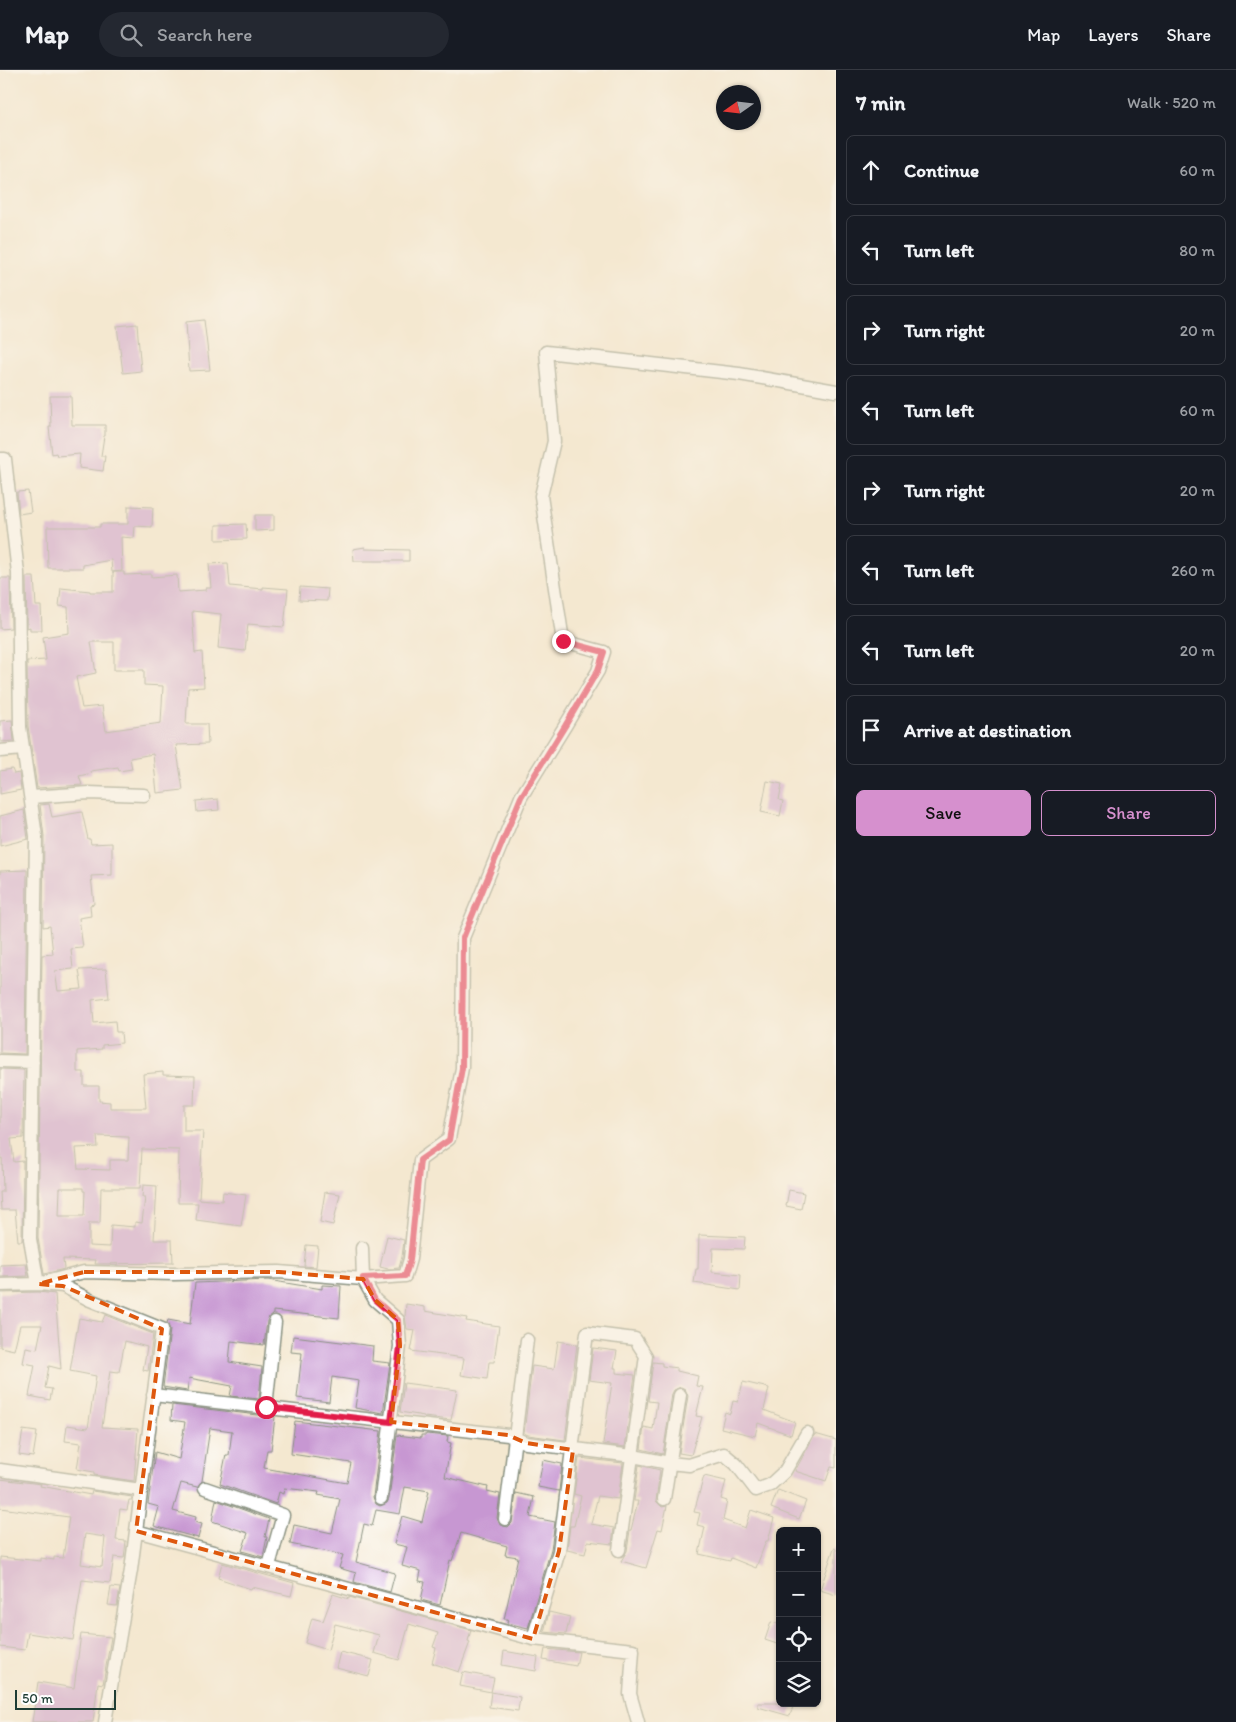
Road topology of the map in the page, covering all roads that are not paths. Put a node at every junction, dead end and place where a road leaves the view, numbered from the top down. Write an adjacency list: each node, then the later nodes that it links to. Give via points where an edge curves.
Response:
1 (836, 391): 10 (street, via 738,374 546,352 554,441 541,496 563,641 604,652 598,670 521,797 463,938 462,1068 449,1140 420,1160 410,1260 405,1276)
2 (0, 459): 3 (street, via 5,459 18,574)
3 (23, 749): 4 (street); 6 (street)
4 (0, 751)
5 (144, 795): 6 (street, via 89,793)
6 (30, 797): 8 (street, via 36,836)
7 (0, 1061): 8 (street)
8 (33, 1062): 12 (street, via 30,1239)
9 (362, 1248): 10 (street)
10 (363, 1278): 12 (street, via 279,1272 84,1272); 18 (street, via 375,1300 398,1320 400,1346)
11 (0, 1284): 12 (street)
12 (38, 1284): 15 (street, via 63,1286 162,1329)
13 (275, 1322): 17 (street)
14 (527, 1340): 20 (street)
15 (153, 1395): 17 (street); 26 (street)
16 (680, 1395): 23 (street)
17 (266, 1407): 18 (street)
18 (391, 1422): 20 (street); 27 (street)
19 (807, 1434): 23 (street, via 785,1471 770,1485 756,1490 724,1454 689,1465)
20 (514, 1438): 21 (street, via 526,1443); 29 (street)
21 (573, 1450): 22 (street); 22 (street, via 586,1334 596,1334 635,1339 646,1356); 33 (street, via 560,1551)
22 (633, 1456): 23 (street); 31 (street)
23 (669, 1463): 28 (street)
24 (0, 1470): 26 (street)
25 (205, 1488): 32 (street, via 283,1515)
26 (141, 1490): 30 (street)
27 (381, 1498)
28 (664, 1499)
29 (505, 1519)
30 (136, 1531): 32 (street); 34 (street)
31 (619, 1550)
32 (269, 1566): 33 (street)
33 (533, 1639): 35 (street, via 633,1650 630,1694)
34 (104, 1722)
35 (638, 1722)

